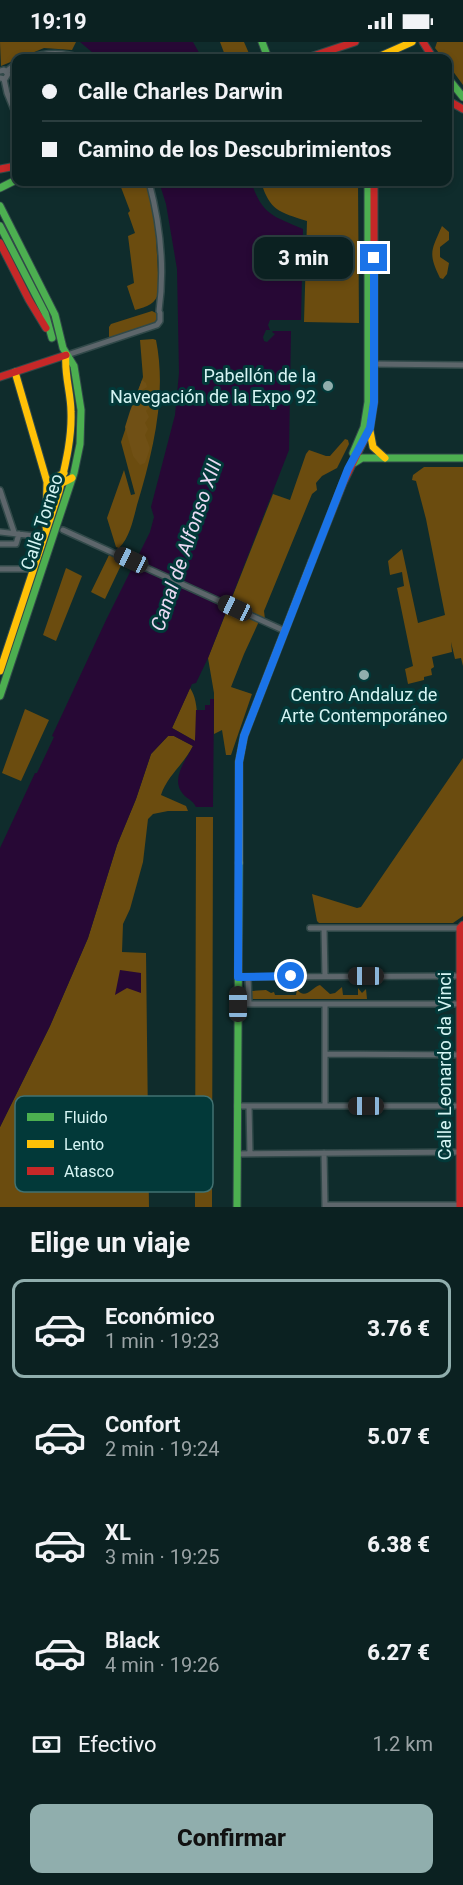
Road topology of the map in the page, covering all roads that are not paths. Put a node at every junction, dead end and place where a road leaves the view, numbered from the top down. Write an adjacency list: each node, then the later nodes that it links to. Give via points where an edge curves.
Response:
1 (355, 42): 5 (street)
2 (412, 42): 6 (street)
3 (48, 54): 4 (street)
4 (67, 54)
5 (327, 54)
6 (385, 54)
7 (12, 67): 9 (street)
8 (0, 71): 9 (street)
9 (7, 71): 10 (street, via 8,75)
10 (2, 78): 13 (street)
11 (452, 83): 12 (street)
12 (463, 97)
13 (12, 105)
14 (150, 186): 23 (street, via 161,250 161,316 157,325)
15 (368, 186): 24 (street)
16 (374, 186): 24 (street)
17 (0, 206): 21 (street, Calle Torneo)
18 (0, 226): 20 (street, Calle Torneo)
19 (0, 243): 22 (street)
20 (45, 313): 21 (street, Calle Torneo); 22 (street, Calle Torneo)
21 (58, 327): 23 (street, Calle Torneo)
22 (52, 338): 23 (street)
23 (64, 352): 26 (street); 32 (street, Calle Torneo, via 72,411)
24 (371, 364): 25 (street); 28 (street); 31 (street, via 367,412)
25 (463, 364)
26 (15, 372): 27 (street); 33 (street, Calle Torneo)
27 (0, 377)
28 (370, 428): 29 (street, via 372,447); 31 (street)
29 (385, 458): 30 (street); 31 (street, via 362,458)
30 (463, 458)
31 (352, 464): 42 (street)
32 (66, 481): 33 (street); 33 (street, via 51,485); 35 (street, Calle Torneo); 38 (street, Calle Torneo)
33 (49, 482): 38 (street, Calle Torneo)
34 (0, 490): 37 (street)
35 (62, 530): 42 (street); 45 (street, Calle Torneo)
36 (0, 532): 37 (street)
37 (16, 533): 38 (street); 39 (street, via 16,544)
38 (45, 534): 41 (street, Calle Torneo)
39 (0, 544)
40 (0, 569): 41 (street)
41 (33, 569): 43 (street, Calle Torneo)
42 (285, 631): 51 (street, via 244,736 239,762)
43 (4, 649): 44 (street, Calle Torneo)
44 (0, 671)
45 (0, 696)
46 (462, 927): 48 (street); 50 (street, Calle Leonardo da Vinci)
47 (310, 928): 48 (street)
48 (324, 928): 49 (street)
49 (325, 976): 50 (street); 52 (street)
50 (462, 976): 56 (street, Calle Leonardo da Vinci)
51 (238, 977): 52 (street); 53 (street)
52 (248, 977): 54 (street)
53 (238, 1004): 54 (street); 60 (street)
54 (249, 1004): 55 (street)
55 (325, 1004): 56 (street); 57 (street)
56 (462, 1004): 58 (street, Calle Leonardo da Vinci)
57 (325, 1054): 58 (street); 59 (street)
58 (462, 1055): 62 (street, Calle Leonardo da Vinci)
59 (325, 1105): 61 (street); 62 (street)
60 (237, 1106): 61 (street); 65 (street)
61 (249, 1106): 66 (street)
62 (462, 1106): 63 (street, Calle Leonardo da Vinci)
63 (461, 1152): 64 (street); 68 (street, Calle Leonardo da Vinci)
64 (324, 1153): 66 (street); 67 (street)
65 (237, 1154): 66 (street); 69 (street)
66 (250, 1154)
67 (325, 1206): 68 (street)
68 (461, 1206)
69 (237, 1207)

